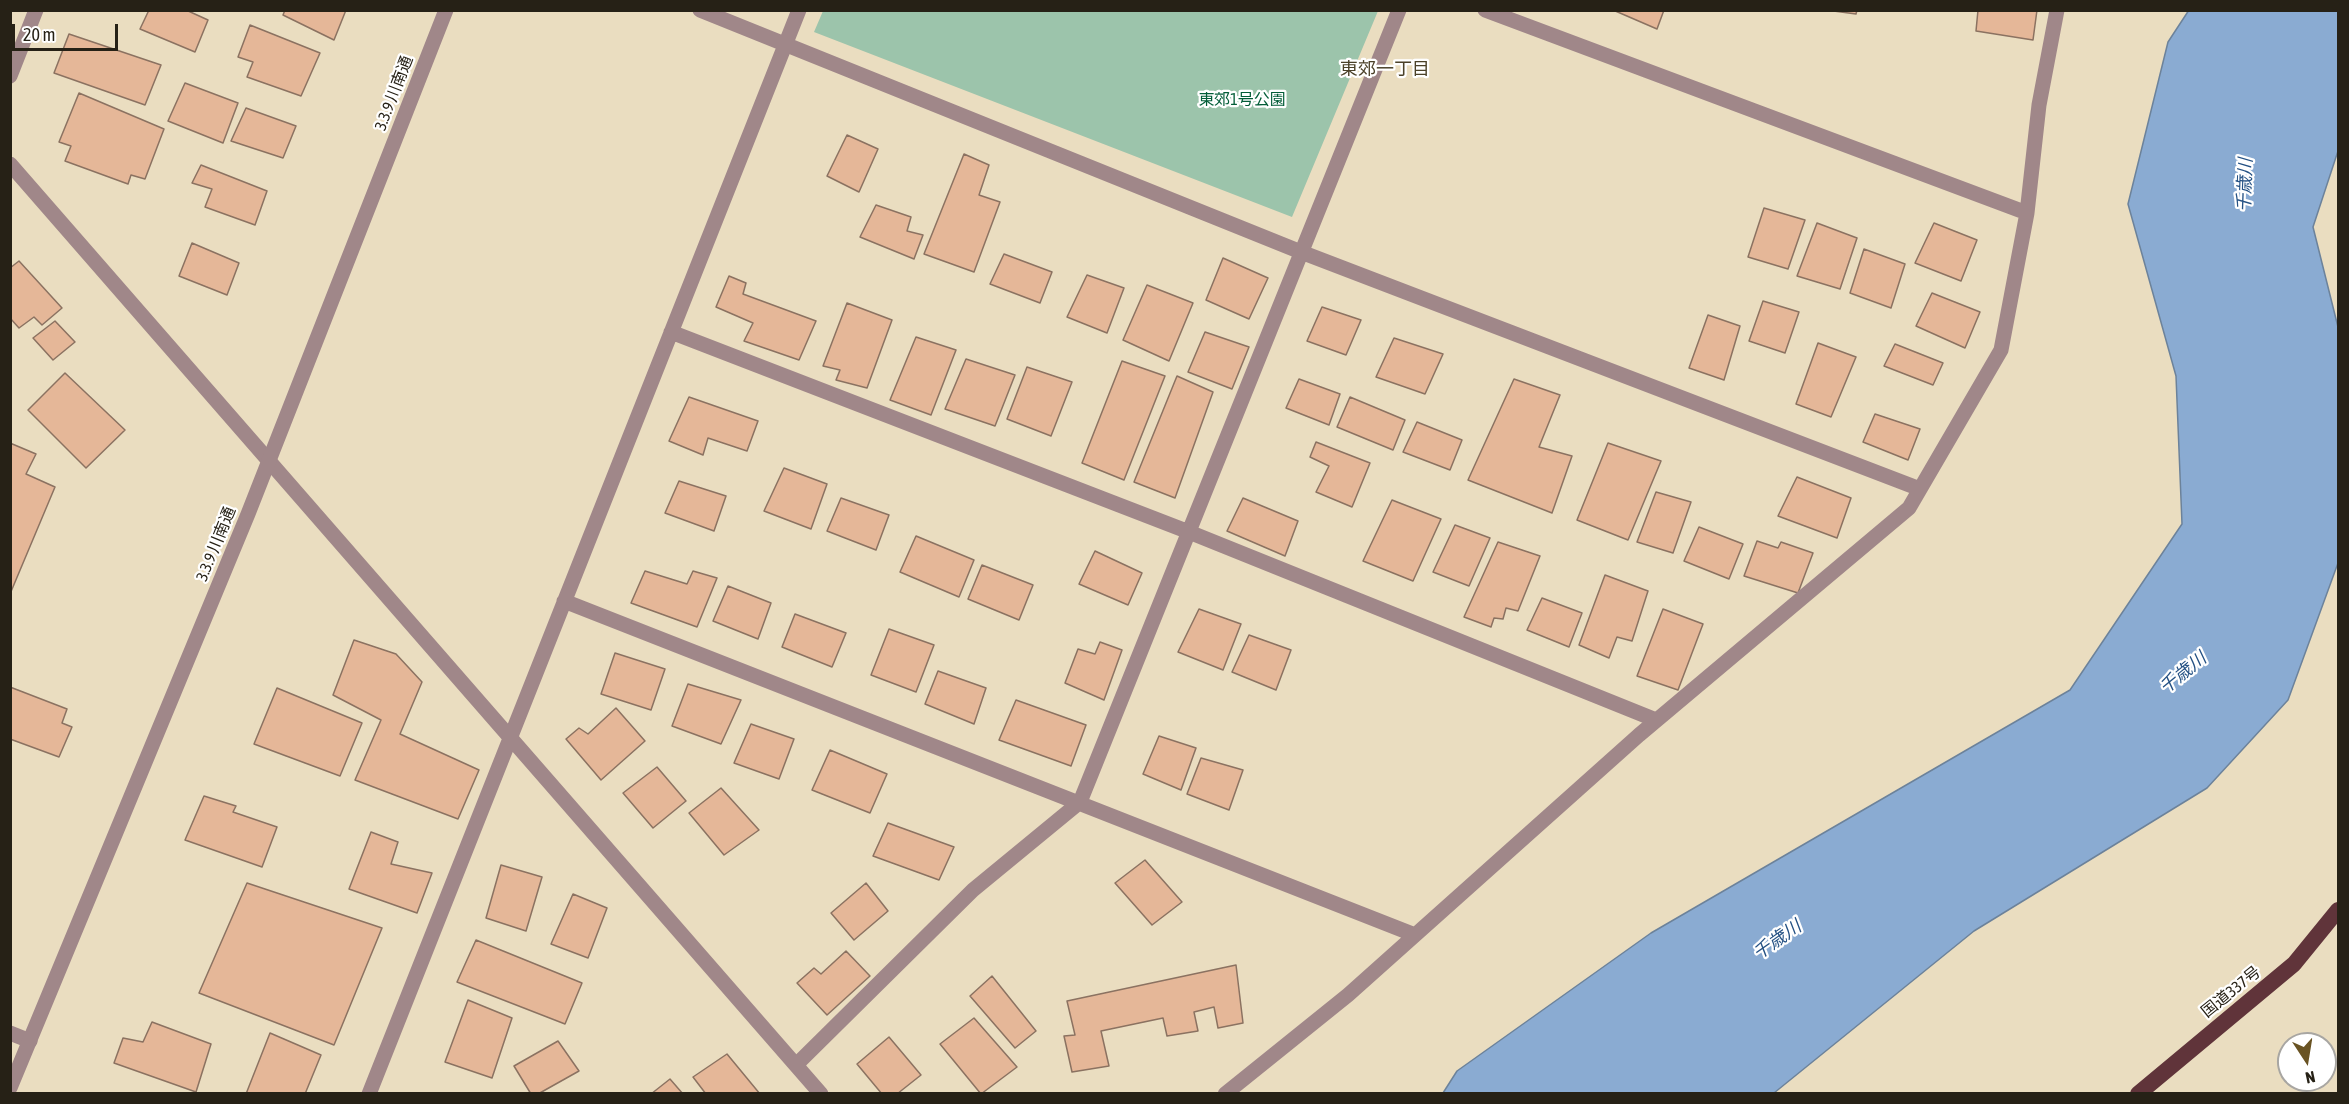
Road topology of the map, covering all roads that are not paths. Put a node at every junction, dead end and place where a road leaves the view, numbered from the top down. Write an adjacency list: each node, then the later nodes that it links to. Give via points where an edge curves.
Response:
1 (36, 10): 9 (street)
2 (446, 10): 14 (street, 3.3.9 川南通)
3 (700, 10): 8 (street)
4 (799, 10): 8 (street)
5 (1399, 10): 12 (street)
6 (1485, 10): 11 (street)
7 (2057, 10): 11 (street, via 2039,105)
8 (786, 44): 12 (street); 13 (street)
9 (10, 76)
10 (10, 164): 14 (street)
11 (2027, 213): 15 (street, via 2001,350)
12 (1301, 252): 15 (street); 16 (street)
13 (671, 332): 16 (street); 17 (street)
14 (269, 462): 19 (street); 24 (street, 3.3.9 川南通)
15 (1920, 489): 18 (street, via 1909,508)
16 (1189, 532): 18 (street); 20 (street)
17 (564, 601): 19 (street); 20 (street)
18 (1656, 720): 22 (street)
19 (510, 737): 25 (street); 27 (street)
20 (1080, 802): 22 (street); 25 (street, via 974,890)
21 (2338, 910): 30 (highway, 国道337号, via 2294,964)
22 (1415, 935): 29 (street)
23 (10, 1033): 24 (street)
24 (30, 1041): 26 (street, 3.3.9 川南通)
25 (796, 1065): 28 (street)
26 (10, 1088)
27 (369, 1094)
28 (821, 1094)
29 (1225, 1094)
30 (2138, 1094)

